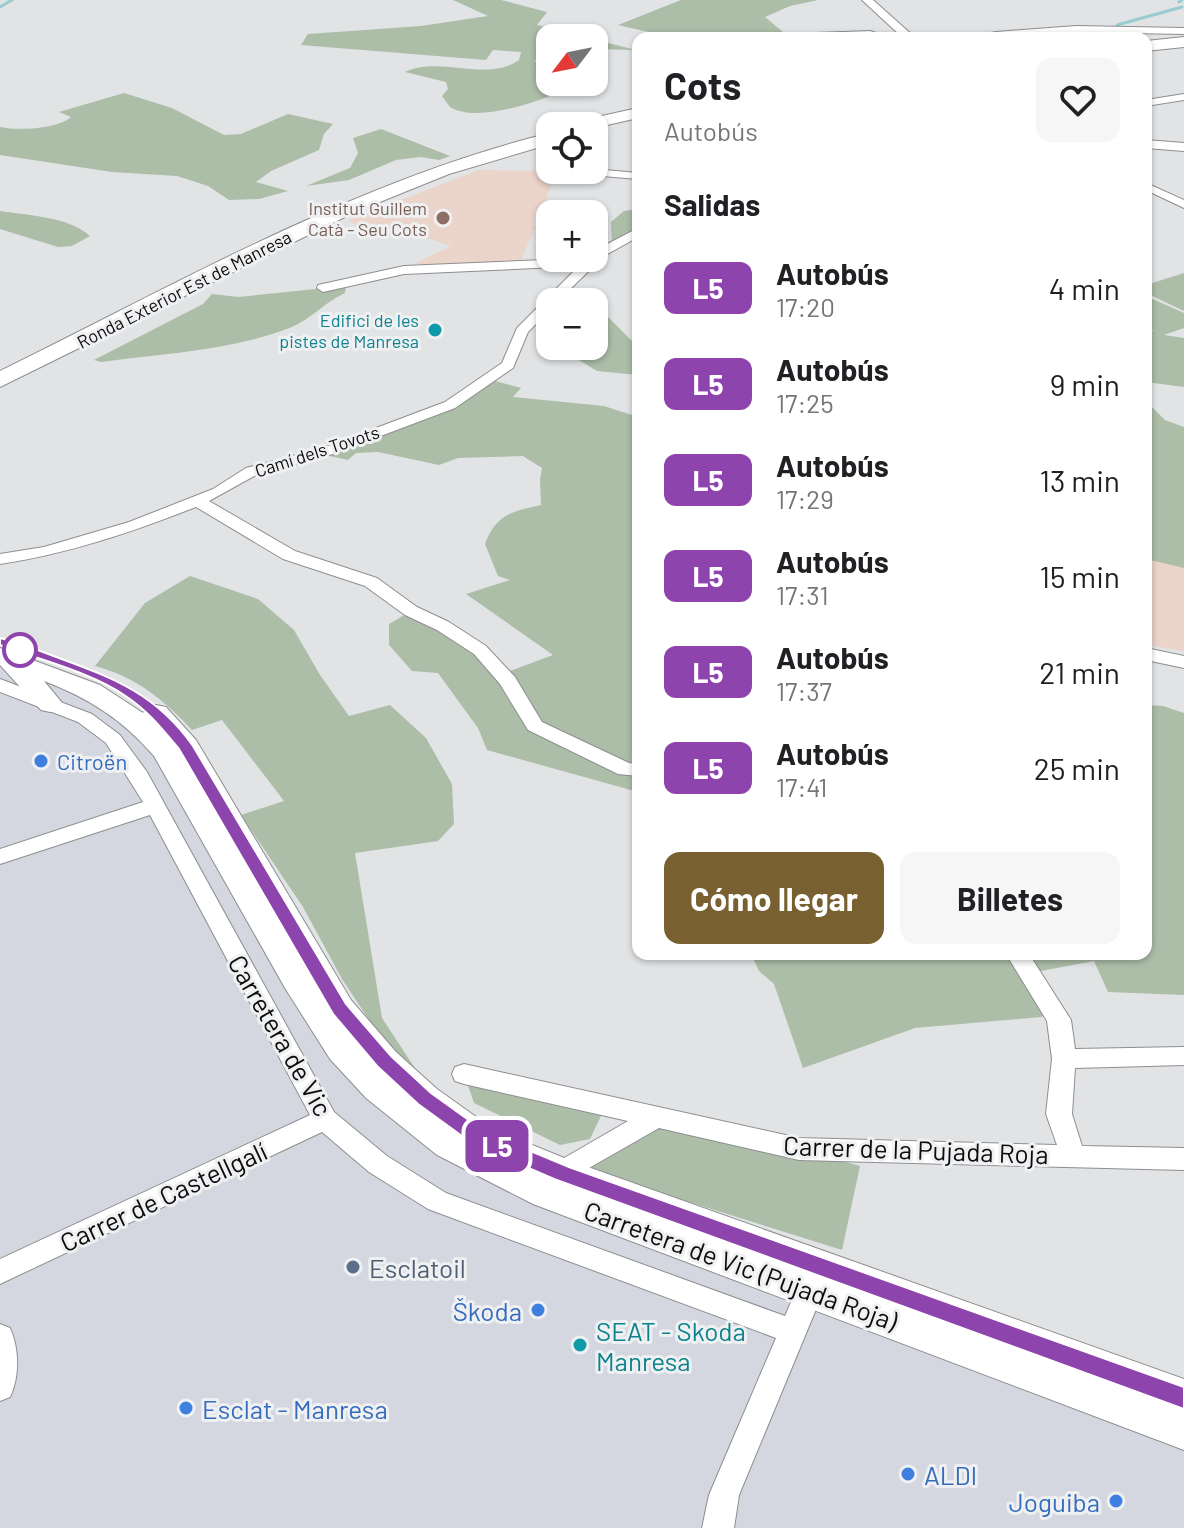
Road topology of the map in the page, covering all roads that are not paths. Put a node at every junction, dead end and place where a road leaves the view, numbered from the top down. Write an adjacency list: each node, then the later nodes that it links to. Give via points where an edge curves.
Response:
1 (867, 0): 2 (street)
2 (893, 26): 4 (street); 5 (street)
3 (1184, 31): 6 (street)
4 (881, 32)
5 (903, 32)
6 (1010, 32)
7 (1184, 40): 8 (highway)
8 (1152, 43)
9 (1184, 97): 10 (street)
10 (1152, 102)
11 (632, 116): 13 (highway)
12 (632, 117): 14 (highway)
13 (608, 121)
14 (608, 123)
15 (536, 140): 30 (highway, Ronda Exterior Est de Manresa, via 391,184 283,232)
16 (536, 141): 30 (highway, Ronda Exterior Est de Manresa, via 399,187 237,262 167,305)
17 (1152, 147): 18 (street)
18 (1184, 149)
19 (608, 174): 20 (street)
20 (632, 176)
21 (1152, 189): 22 (street)
22 (1184, 204)
23 (632, 235): 24 (street, Camí dels Tovots)
24 (608, 249)
25 (536, 264): 27 (street, via 404,270)
26 (582, 272): 28 (street, Camí dels Tovots)
27 (323, 288)
28 (565, 288)
29 (536, 316): 31 (street, Camí dels Tovots, via 522,331 508,365 450,405 328,451 252,471)
30 (1, 377)
31 (197, 501): 32 (street, Camí dels Tovots, via 74,544); 37 (street, via 289,555 371,582 443,626 480,650 508,681 535,726)
32 (0, 559)
33 (1152, 655): 35 (street)
34 (2, 660): 36 (main road, via 35,683); 48 (main road, Carretera de Vic (Pujada Roja), via 101,678 161,717 186,746 339,1009 384,1061 480,1139); 50 (main road, Carretera de Vic (Pujada Roja), via 86,687 143,724 165,752 342,1050 410,1115 450,1145 546,1193)
35 (1184, 662)
36 (50, 704): 38 (street, Carretera de Vic, via 85,718 113,739)
37 (632, 770)
38 (154, 806): 39 (street); 45 (street, Carretera de Vic)
39 (0, 857)
40 (1021, 960): 42 (street, via 1059,1020)
41 (1184, 1056): 42 (street)
42 (1064, 1059): 46 (street, via 1059,1114)
43 (464, 1074): 44 (street, Carrer de la Pujada Roja)
44 (654, 1118): 46 (street, Carrer de la Pujada Roja, via 799,1149); 48 (street)
45 (325, 1119): 49 (street, Carrer de Castellgalí); 51 (street, Carretera de Vic, via 378,1164 437,1201)
46 (1073, 1156): 47 (street, Carrer de la Pujada Roja)
47 (1184, 1159)
48 (561, 1173): 54 (main road, Carretera de Vic (Pujada Roja))
49 (0, 1272)
50 (810, 1290): 51 (street); 55 (main road, Carretera de Vic (Pujada Roja))
51 (792, 1331): 56 (street, via 724,1495)
52 (0, 1337): 53 (street)
53 (0, 1387)
54 (1184, 1398)
55 (1184, 1430)
56 (718, 1528)

